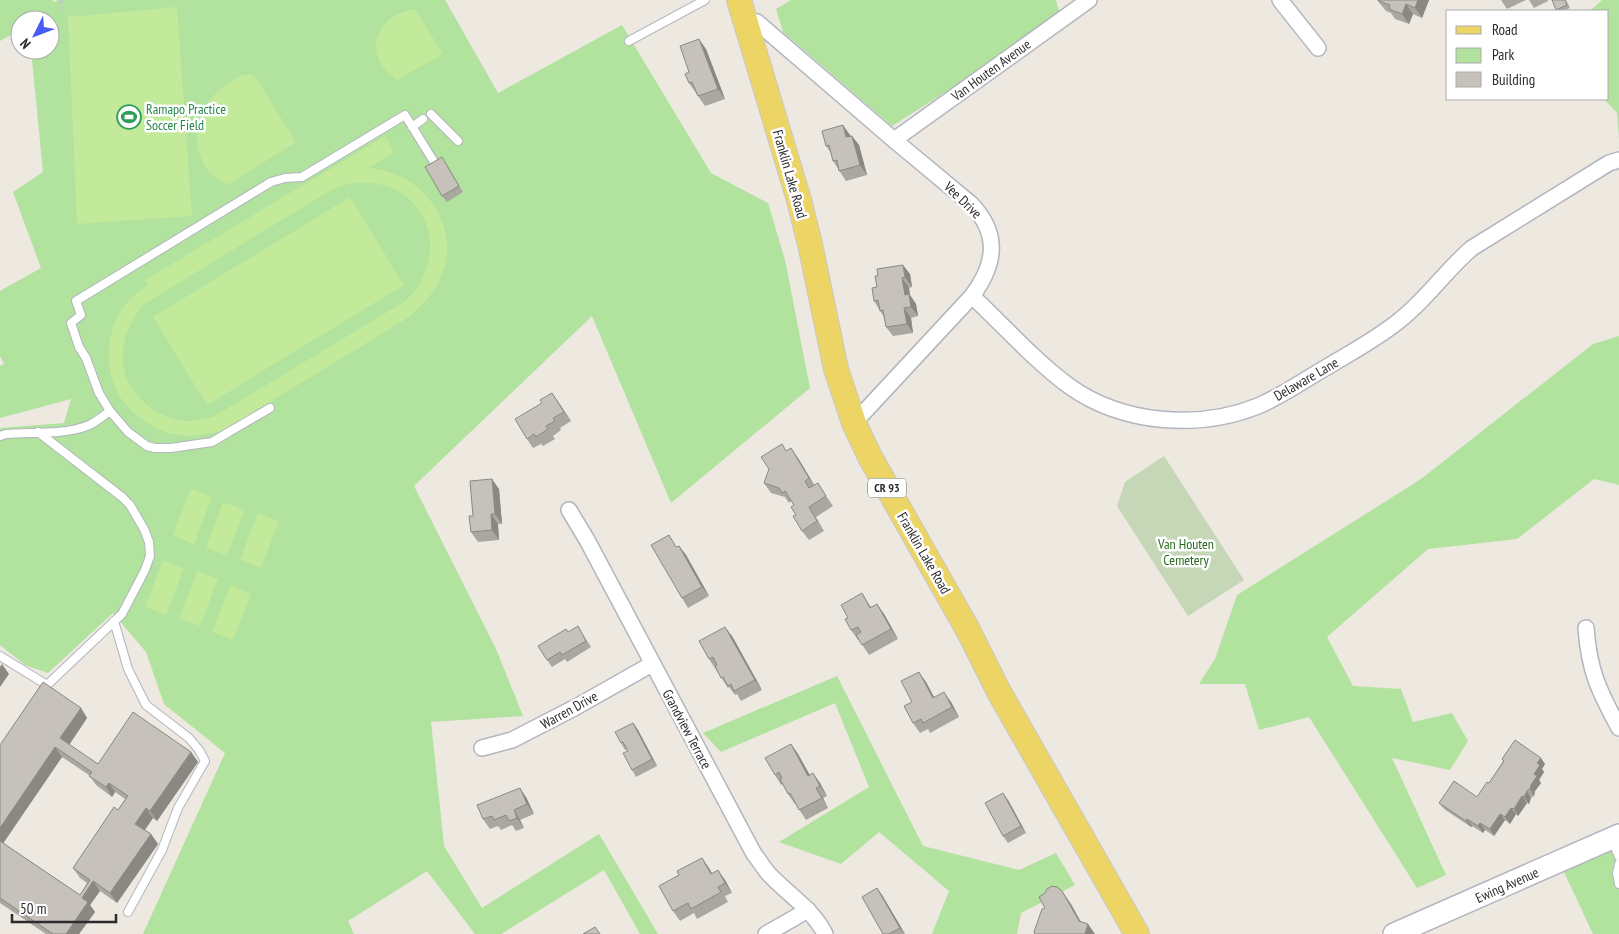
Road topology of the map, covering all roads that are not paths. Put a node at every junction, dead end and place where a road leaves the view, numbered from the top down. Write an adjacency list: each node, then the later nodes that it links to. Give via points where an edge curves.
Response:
1 (705, 0): 5 (lane)
2 (1089, 0): 10 (street, Van Houten Avenue)
3 (1280, 0): 6 (street)
4 (742, 9): 10 (street, Vee Drive); 17 (main road, Franklin Lake Road / CR 93, via 810,244 836,369)
5 (629, 41)
6 (1318, 48)
7 (431, 114): 11 (lane)
8 (424, 119): 9 (lane)
9 (412, 127): 13 (lane); 16 (lane, via 405,115 302,178 271,182 76,301 81,315 71,323 99,393)
10 (894, 140): 14 (street, Vee Drive, via 971,204 988,226 991,254 988,270)
11 (458, 141)
12 (1619, 160): 14 (street, Delaware Lane, via 1609,163 1472,248 1454,263 1422,300 1379,336 1284,394 1231,415 1206,419 1153,418 1098,402 1050,372)
13 (434, 162)
14 (972, 296): 17 (street, Vee Drive)
15 (270, 408): 16 (lane, via 212,442 155,448 128,432)
16 (110, 411): 18 (lane, via 84,427)
17 (854, 423): 34 (main road, Franklin Lake Road / CR 93, via 999,692)
18 (38, 432): 19 (lane); 21 (lane, via 122,497 144,529 150,556 122,614)
19 (0, 436)
20 (569, 510): 24 (street, Grandview Terrace)
21 (114, 621): 23 (lane, via 47,685); 31 (lane, via 128,670 146,704 189,738 205,761 178,808 162,850)
22 (1586, 628): 25 (street, via 1593,675)
23 (0, 656)
24 (652, 664): 26 (street, Warren Drive, via 521,736); 30 (street, Grandview Terrace, via 754,854 769,874)
25 (1619, 728)
26 (482, 748)
27 (1617, 844): 35 (main road, Ewing Avenue)
28 (1619, 864): 29 (lane)
29 (1619, 884)
30 (808, 910): 32 (street); 33 (street, Grandview Terrace)
31 (128, 912)
32 (766, 934)
33 (825, 934)
34 (1137, 934)
35 (1394, 934)

